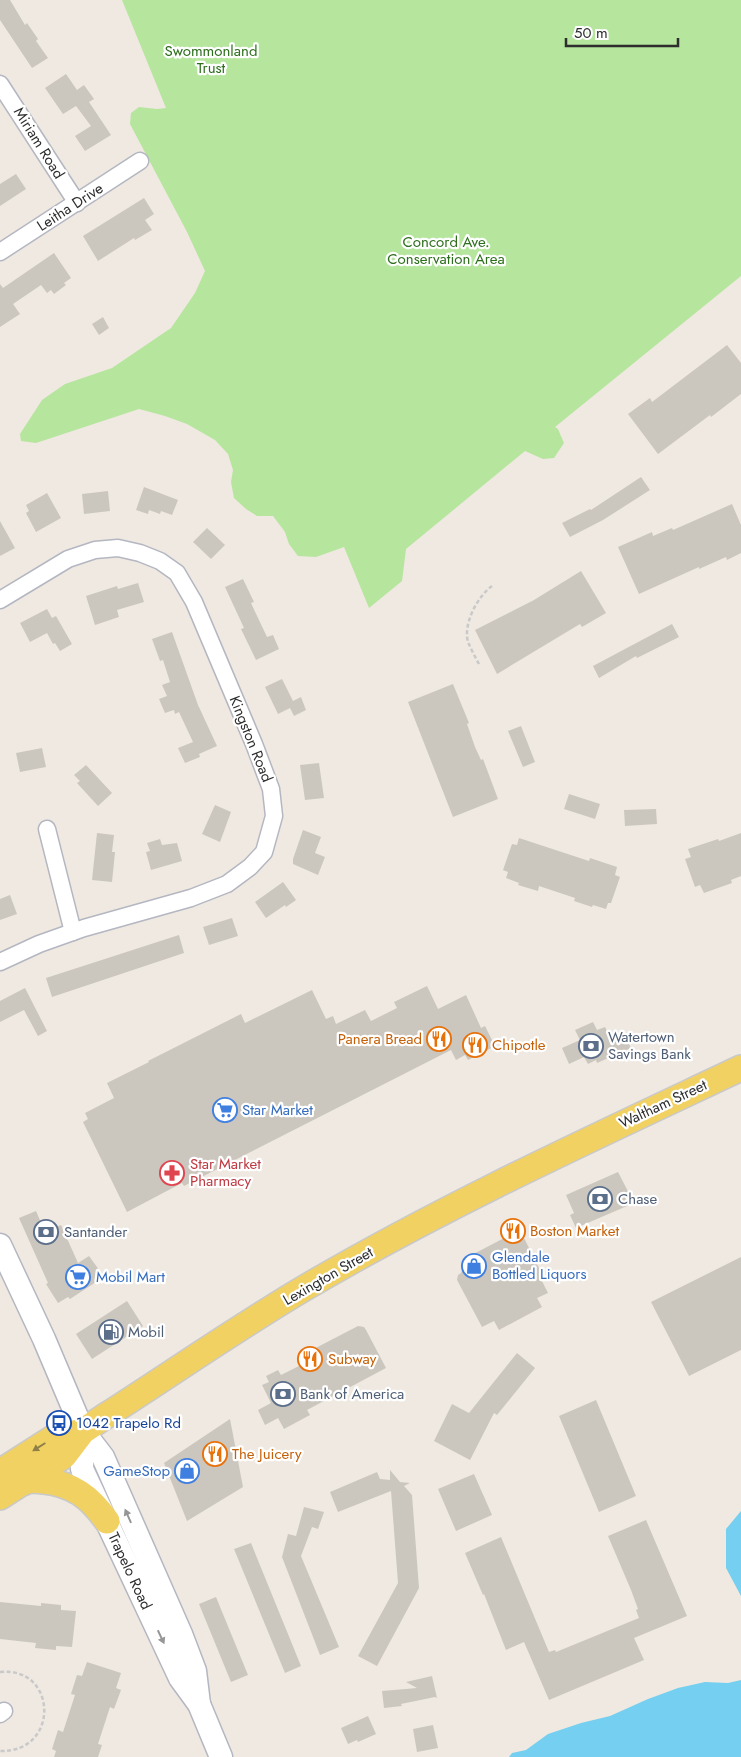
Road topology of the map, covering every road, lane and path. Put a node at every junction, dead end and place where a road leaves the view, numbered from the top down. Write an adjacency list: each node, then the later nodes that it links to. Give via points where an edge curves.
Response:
1 (0, 84): 3 (street, Miriam Road)
2 (140, 162): 3 (street, Leitha Drive)
3 (77, 203): 4 (street, Leitha Drive)
4 (0, 252)
5 (492, 586): 7 (path, via 477,602 468,632 468,641)
6 (0, 600): 9 (street, Kingston Road, via 68,559 95,550 118,548 160,560 177,573 194,602 271,789 274,816 264,852 227,884 191,898)
7 (478, 664)
8 (47, 829): 9 (street)
9 (73, 932): 10 (street, Kingston Road)
10 (0, 962)
11 (741, 1068): 12 (main road, Waltham Street)
12 (585, 1141): 14 (main road, Lexington Street, via 440,1213 308,1286)
13 (0, 1245): 14 (main road, Trapelo Road)
14 (83, 1431): 15 (main road, Lexington Street, one-way to 15, via 53,1438); 16 (main road, Lexington Street, via 64,1456); 18 (main road, Trapelo Road, via 82,1469); 20 (main road, Trapelo Road, one-way to 14, via 195,1671 181,1634 103,1457)
15 (0, 1472)
16 (24, 1482): 17 (main road, Lexington Street); 18 (main road, via 55,1482 75,1489 93,1503)
17 (0, 1497)
18 (107, 1521): 20 (main road, Trapelo Road, one-way to 20, via 180,1678)
19 (0, 1672): 21 (path, via 17,1673 31,1681 42,1695 45,1713 34,1738 13,1750)
20 (198, 1704): 22 (main road, Trapelo Road)
21 (0, 1751)
22 (221, 1757)

